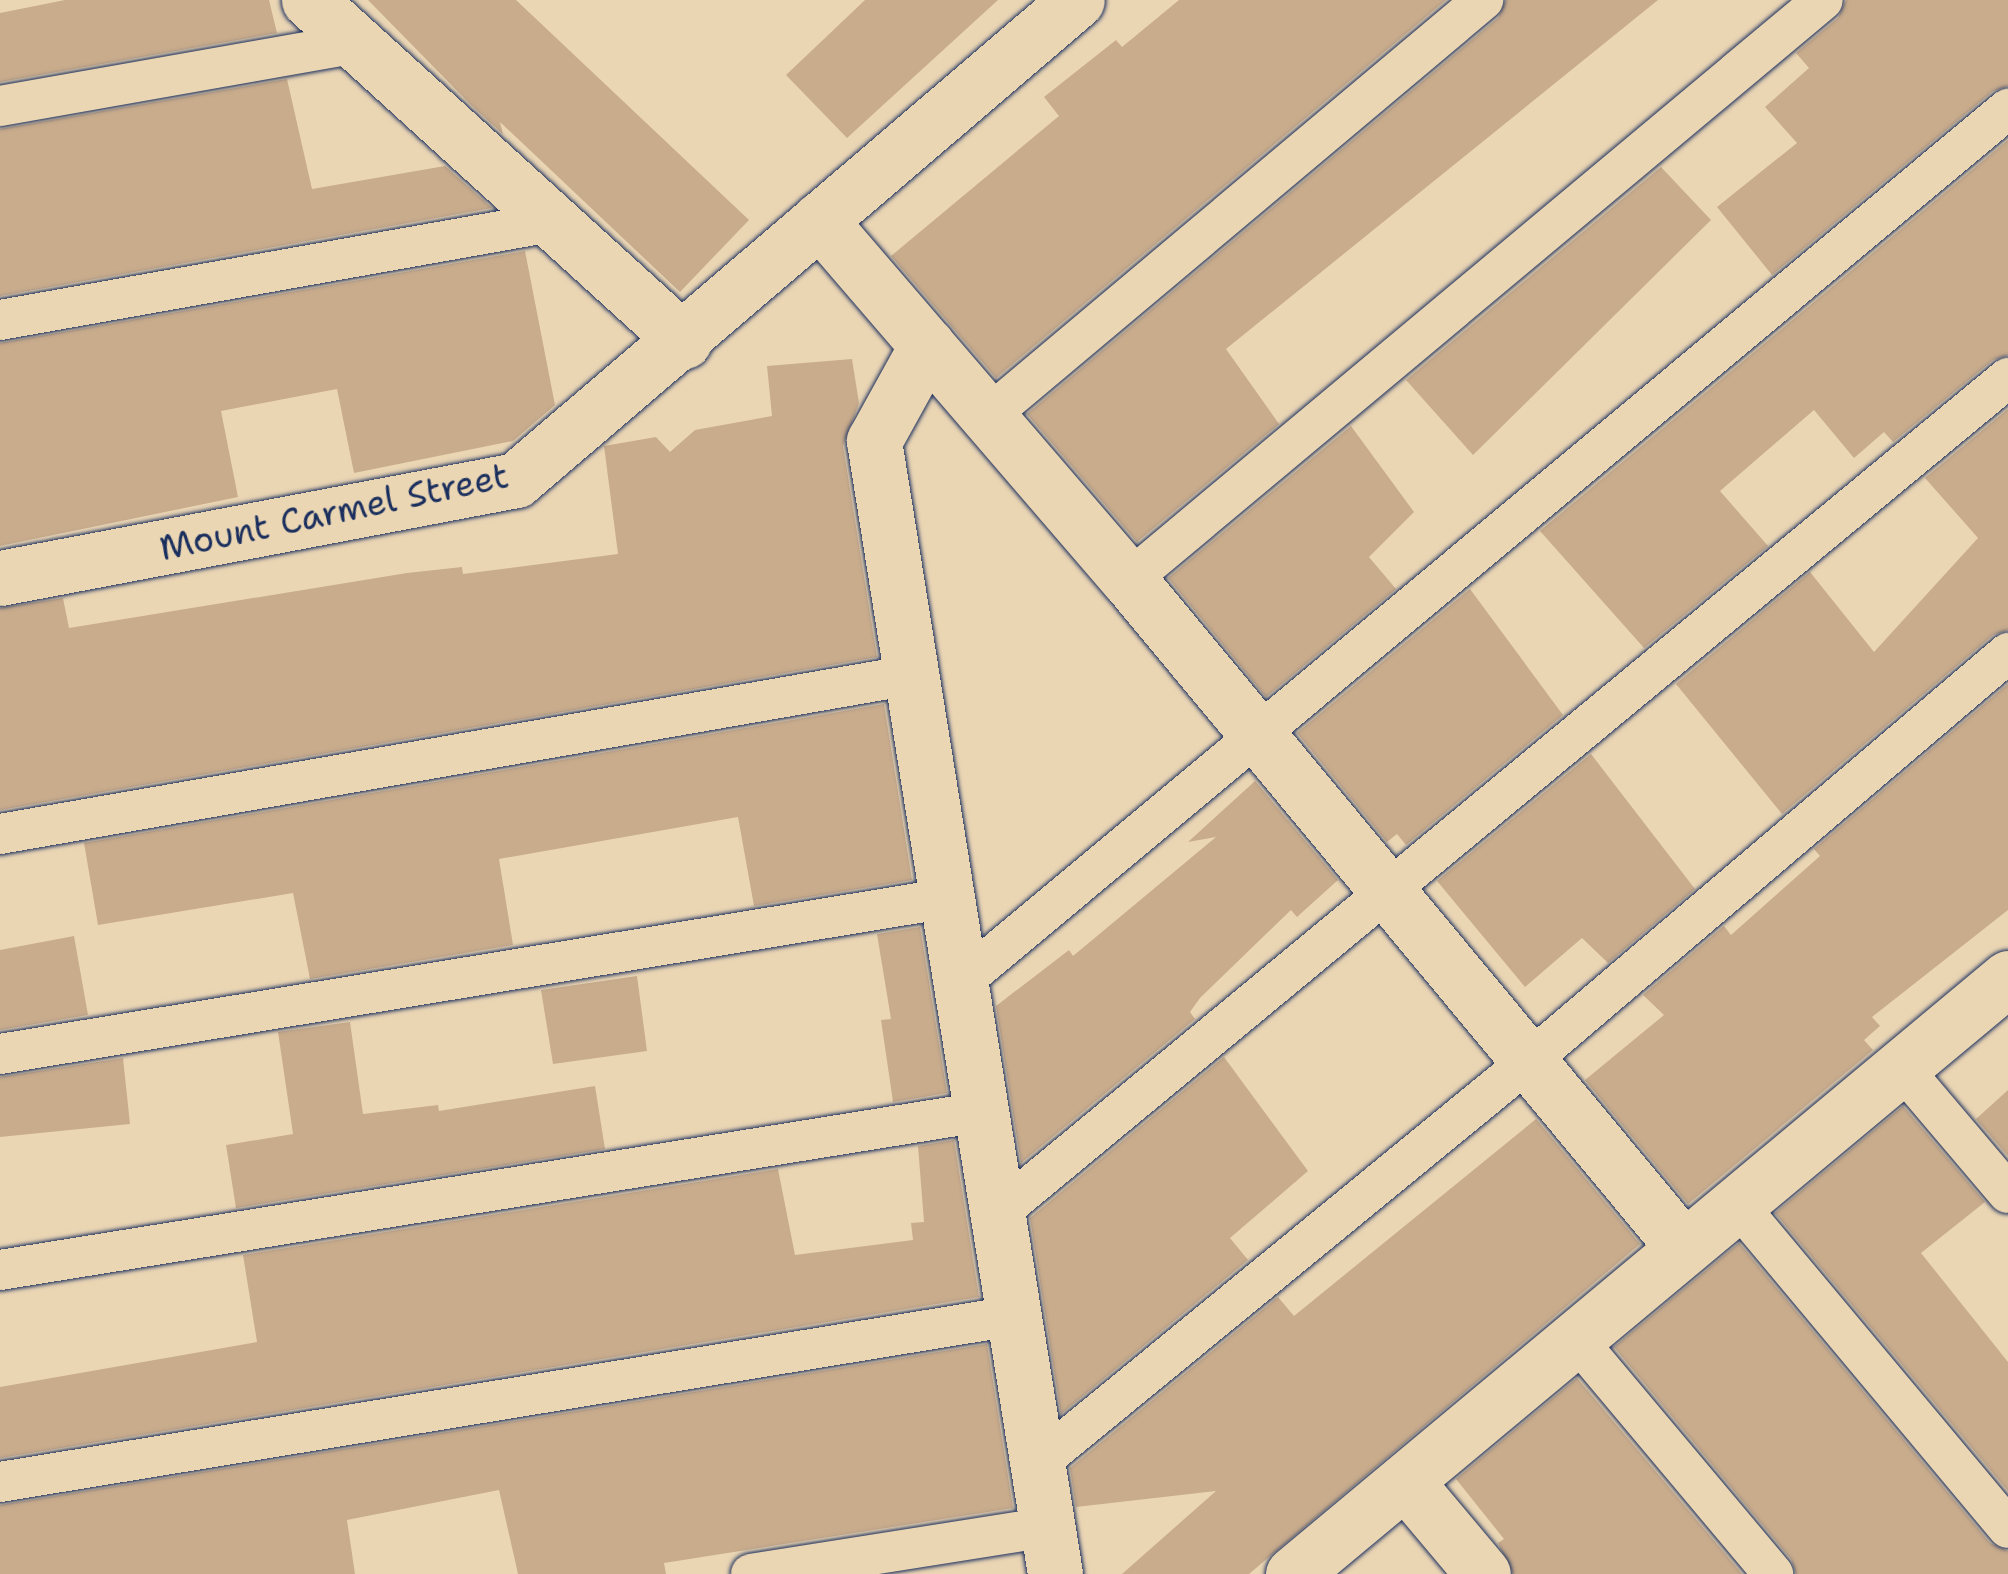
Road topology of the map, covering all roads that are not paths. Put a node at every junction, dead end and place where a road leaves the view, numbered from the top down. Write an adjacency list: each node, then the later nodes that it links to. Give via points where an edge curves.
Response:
1 (308, 0): 5 (street)
2 (1077, 0): 8 (street, Mount Carmel Street)
3 (1483, 0): 14 (lane)
4 (1823, 0): 16 (lane)
5 (357, 44): 6 (lane); 9 (street)
6 (0, 106)
7 (2008, 109): 19 (lane)
8 (819, 220): 11 (street, Mount Carmel Street); 12 (street)
9 (557, 221): 10 (lane); 11 (street)
10 (0, 320)
11 (684, 341): 15 (street, Mount Carmel Street, via 516,480)
12 (927, 345): 14 (street); 18 (street, via 874,442)
13 (2008, 378): 21 (lane)
14 (988, 416): 16 (street)
15 (0, 578)
16 (1129, 580): 19 (street)
17 (2008, 653): 26 (lane)
18 (912, 676): 20 (lane); 22 (street)
19 (1261, 737): 21 (street); 24 (lane)
20 (0, 834)
21 (1390, 893): 26 (street); 31 (lane)
22 (948, 898): 24 (street); 25 (lane)
23 (2008, 978): 27 (street)
24 (960, 982): 28 (street)
25 (0, 1054)
26 (1530, 1060): 32 (street); 36 (lane)
27 (1901, 1067): 29 (lane); 30 (street)
28 (981, 1112): 31 (street); 33 (lane)
29 (2008, 1194)
30 (1737, 1204): 32 (street); 39 (lane)
31 (997, 1214): 34 (street)
32 (1684, 1248): 35 (street)
33 (0, 1270)
34 (1013, 1316): 36 (street); 38 (lane)
35 (1576, 1339): 37 (street); 44 (lane)
36 (1037, 1464): 40 (street)
37 (1406, 1481): 42 (street); 43 (street)
38 (0, 1482)
39 (2008, 1528)
40 (1051, 1551): 41 (lane)
41 (751, 1574)
42 (1293, 1574)
43 (1484, 1574)
44 (1773, 1574)

